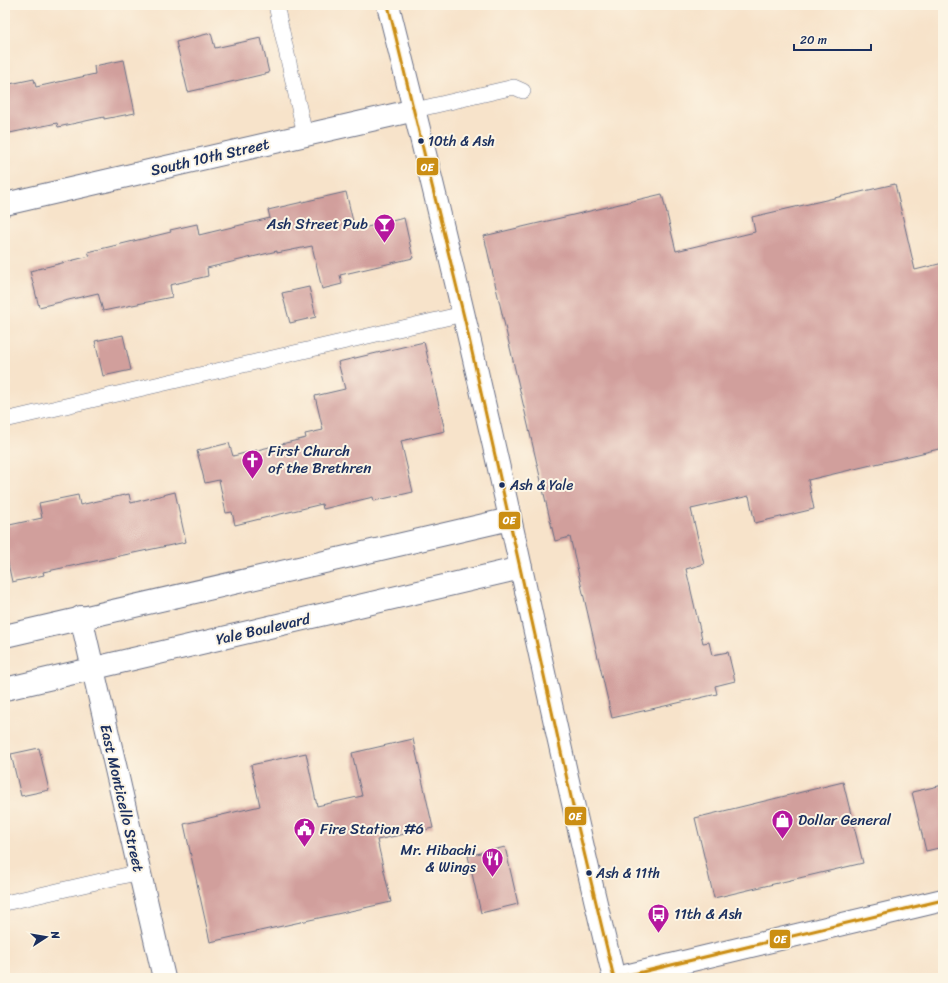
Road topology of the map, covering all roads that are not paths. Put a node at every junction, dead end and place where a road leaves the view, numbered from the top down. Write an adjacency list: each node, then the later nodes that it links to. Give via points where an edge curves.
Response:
1 (276, 5): 5 (lane)
2 (388, 5): 4 (street)
3 (524, 91): 4 (lane, via 514,87 505,88)
4 (415, 110): 5 (street, South 10th Street); 7 (street)
5 (305, 135): 6 (street, South 10th Street)
6 (5, 204)
7 (463, 314): 8 (lane); 9 (street)
8 (5, 420)
9 (510, 519): 10 (street); 11 (street)
10 (521, 568): 13 (street, Yale Boulevard); 19 (street)
11 (82, 617): 12 (street); 13 (street, East Monticello Street)
12 (5, 636)
13 (92, 669): 14 (street, Yale Boulevard); 15 (street, East Monticello Street)
14 (5, 689)
15 (140, 872): 17 (lane); 18 (street, East Monticello Street)
16 (943, 900): 19 (street)
17 (5, 903)
18 (164, 978)
19 (615, 978)

